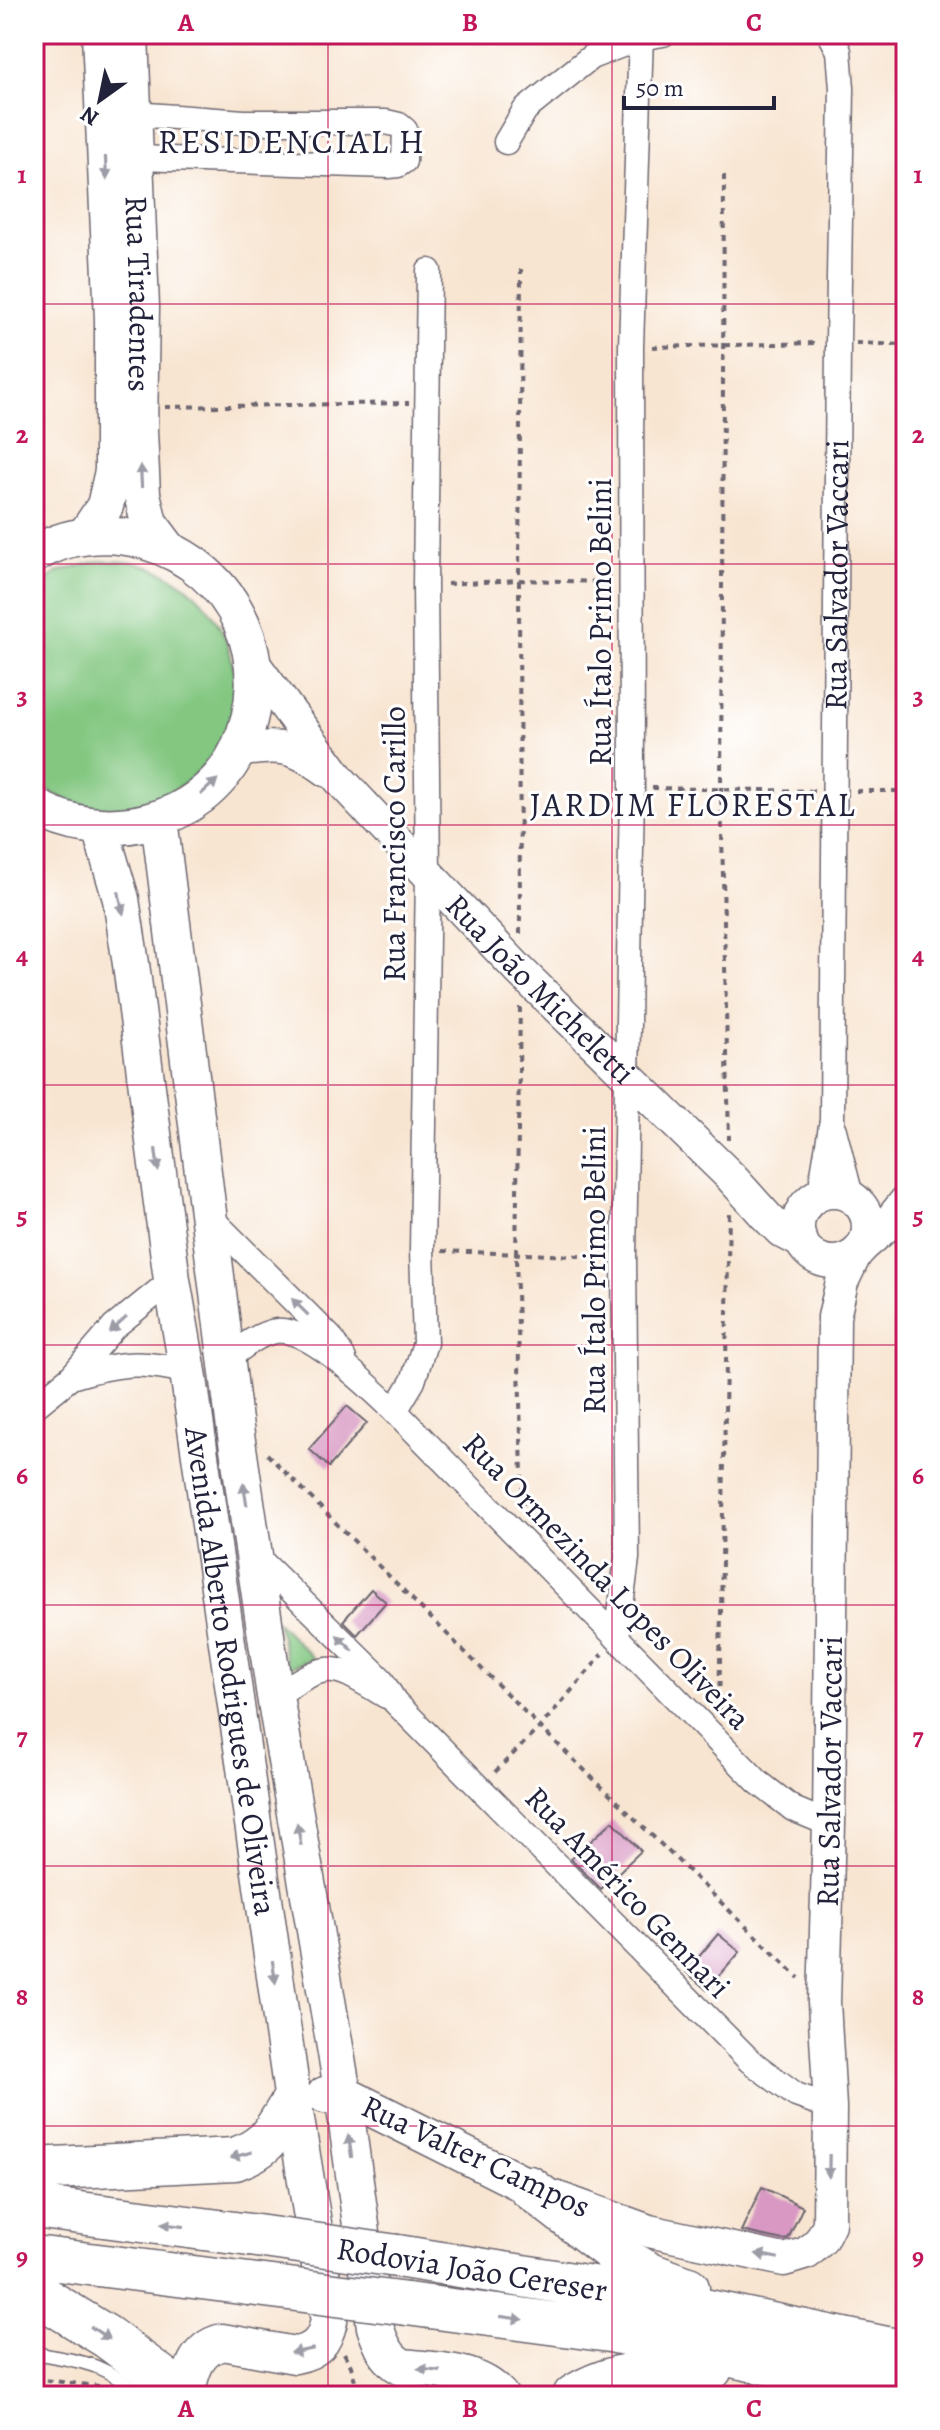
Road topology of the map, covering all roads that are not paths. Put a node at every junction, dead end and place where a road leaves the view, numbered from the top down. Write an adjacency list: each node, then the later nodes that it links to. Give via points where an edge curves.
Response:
1 (100, 34): 9 (main road, Rua Tiradentes, one-way to 9, via 113,319 113,471 105,506)
2 (130, 34): 5 (main road, Rua Tiradentes)
3 (830, 34): 21 (street, Rua Salvador Vaccari, via 839,51 842,88 832,1120)
4 (648, 35): 6 (street, via 579,65 525,110); 19 (street, Rua Ítalo Primo Belini, via 631,347)
5 (134, 114): 7 (main road, Rua Tiradentes); 7 (street, via 244,122 386,122 405,130 404,161 389,166)
6 (506, 142)
7 (136, 158): 10 (main road, Rua Tiradentes, one-way to 7, via 149,523 142,494)
8 (429, 271): 18 (street, Rua Francisco Carillo)
9 (85, 536): 10 (main road, via 127,536); 11 (main road)
10 (167, 547): 12 (main road, via 200,567 226,594 244,627)
11 (35, 551)
12 (254, 664): 13 (main road, via 252,709); 14 (street, Rua João Micheletti)
13 (238, 751): 14 (street, Rua João Micheletti, via 300,751); 16 (main road, one-way to 13, via 191,803)
14 (340, 780): 18 (street, Rua João Micheletti)
15 (34, 806): 17 (main road, via 53,817)
16 (159, 819): 17 (main road); 23 (main road, Avenida Alberto Rodrigues de Oliveira)
17 (100, 828): 26 (main road, Avenida Alberto Rodrigues de Oliveira, one-way to 26, via 121,899)
18 (428, 874): 19 (street, Rua João Micheletti); 33 (street, Rua Francisco Carillo, via 425,1343 413,1381)
19 (627, 1074): 20 (street, Rua João Micheletti); 35 (street, Rua Ítalo Primo Belini, via 627,1558)
20 (738, 1185): 21 (street, via 779,1203); 24 (street, Rua João Micheletti, via 781,1231)
21 (836, 1198): 22 (street, via 872,1204); 24 (street, via 804,1207 798,1230); 25 (street, via 866,1213 867,1236)
22 (906, 1200): 25 (street)
23 (207, 1214): 28 (main road, Avenida Alberto Rodrigues de Oliveira); 29 (street, Rua Ormezinda Lopes Oliveira, one-way to 23, via 330,1337)
24 (808, 1249): 25 (street, via 835,1262); 27 (street, Rua Salvador Vaccari)
25 (859, 1250): 27 (street, Rua Salvador Vaccari, via 842,1282)
26 (172, 1280): 30 (main road, Avenida Alberto Rodrigues de Oliveira); 31 (street, one-way to 31, via 114,1327)
27 (834, 1317): 38 (street, Rua Salvador Vaccari)
28 (227, 1359): 29 (street, Rua Ormezinda Lopes Oliveira, via 259,1336 278,1330 294,1332); 34 (main road, Avenida Alberto Rodrigues de Oliveira, one-way to 28)
29 (349, 1368): 33 (street, Rua Ormezinda Lopes Oliveira)
30 (188, 1372): 31 (street, via 130,1363); 40 (main road, Avenida Alberto Rodrigues de Oliveira)
31 (71, 1377): 32 (street)
32 (34, 1407)
33 (395, 1411): 35 (street, Rua Ormezinda Lopes Oliveira)
34 (255, 1555): 36 (main road, Avenida Alberto Rodrigues de Oliveira); 37 (street, Rua Américo Gennari, one-way to 34, via 380,1678)
35 (617, 1638): 38 (street, Rua Ormezinda Lopes Oliveira, via 758,1782 793,1809)
36 (275, 1696): 37 (street, Rua Américo Gennari, via 327,1668 343,1670); 39 (main road, Avenida Alberto Rodrigues de Oliveira, one-way to 36)
37 (395, 1702): 43 (street, Rua Américo Gennari, via 750,2061 796,2095)
38 (829, 1824): 43 (street, Rua Salvador Vaccari, via 824,2002)
39 (305, 1875): 40 (street); 41 (main road, Avenida Alberto Rodrigues de Oliveira)
40 (260, 1878): 42 (main road, Avenida Alberto Rodrigues de Oliveira, one-way to 42)
41 (343, 2094): 42 (main road); 45 (main road, Rua Valter Campos); 58 (main road, Avenida Alberto Rodrigues de Oliveira, one-way to 41, via 475,2379 402,2367 385,2353 375,2327)
42 (293, 2101): 44 (highway, one-way to 44, via 269,2138 256,2151 235,2159); 57 (main road, Avenida Alberto Rodrigues de Oliveira, one-way to 57, via 329,2321 325,2337 318,2348 295,2355 222,2342 211,2345 195,2362)
43 (830, 2107): 47 (street, Rua Salvador Vaccari, one-way to 47)
44 (34, 2169)
45 (529, 2187): 47 (street, Rua Valter Campos, one-way to 45, via 807,2253 784,2260 649,2231); 50 (highway, via 650,2274)
46 (34, 2207): 50 (highway, Rodovia João Cereser, one-way to 46, bridge, via 598,2288)
47 (829, 2224)
48 (34, 2257): 53 (highway, Rodovia João Cereser, one-way to 53, bridge, via 610,2331)
49 (34, 2292): 57 (highway, one-way to 57, via 107,2337)
50 (806, 2330): 51 (highway, Rodovia João Cereser)
51 (906, 2352)
52 (34, 2353): 56 (lane, via 96,2365)
53 (768, 2363): 54 (highway, Rodovia João Cereser); 55 (highway, via 643,2371 617,2376)
54 (906, 2392)
55 (587, 2393)
56 (139, 2396)
57 (186, 2396)
58 (500, 2396)

